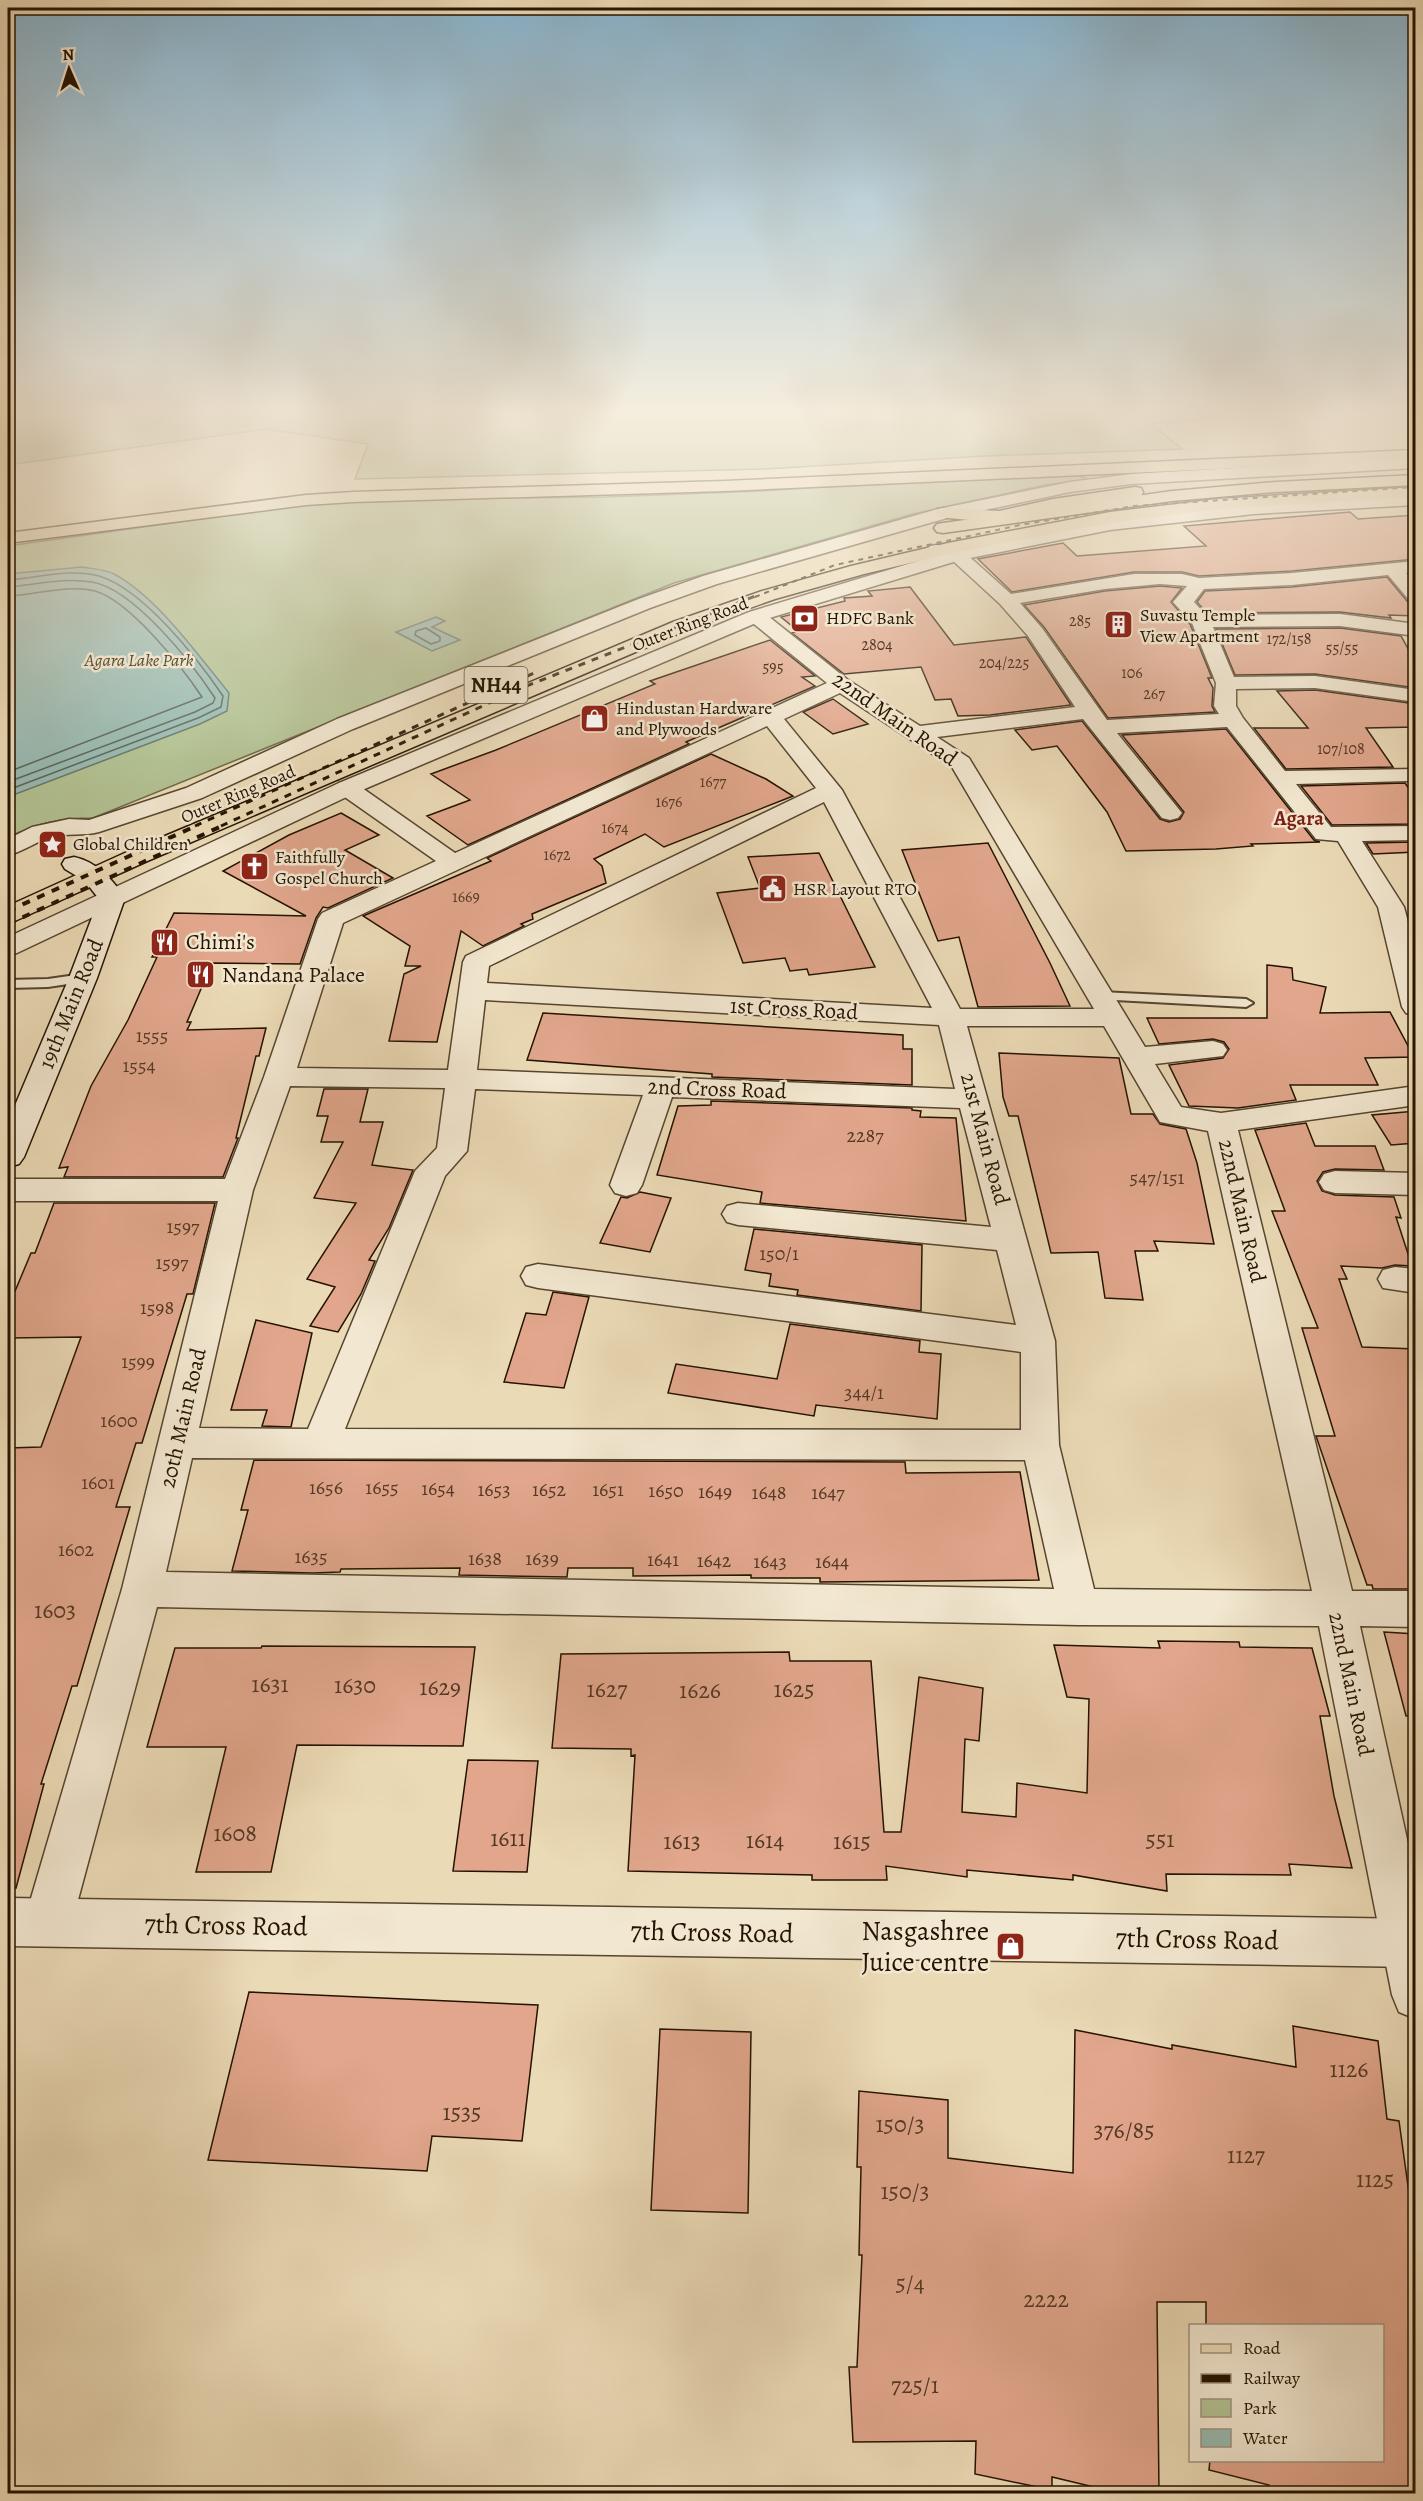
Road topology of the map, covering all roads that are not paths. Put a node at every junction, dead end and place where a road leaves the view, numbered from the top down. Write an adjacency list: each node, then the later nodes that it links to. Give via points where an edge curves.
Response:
1 (72, 530): 6 (main road)
2 (909, 530): 31 (street, via 710,580 345,724 194,793 91,827 69,826 41,832)
3 (915, 530): 33 (main road, Outer Ring Road / NH44, via 749,582 666,614)
4 (1047, 530): 7 (main road, Outer Ring Road / NH44)
5 (1085, 530): 8 (street)
6 (8, 538)
7 (936, 550): 8 (street); 33 (main road, Outer Ring Road / NH44, via 814,580 719,611)
8 (957, 555): 13 (street); 14 (street)
9 (1416, 566): 10 (street)
10 (1392, 568): 11 (street); 12 (street)
11 (1199, 584): 13 (street, via 1160,578); 15 (street, via 1182,602)
12 (1416, 596)
13 (1006, 600): 21 (street, via 1035,632)
14 (756, 616): 18 (street, 22nd Main Road); 26 (street)
15 (1201, 621): 16 (street, via 1340,620); 17 (street)
16 (1416, 630)
17 (1227, 683): 19 (street, via 1315,682); 22 (street, via 1225,706)
18 (841, 684): 20 (street); 23 (street, 22nd Main Road)
19 (1416, 696)
20 (770, 716): 27 (street, 21st Main Road); 32 (street)
21 (1095, 720): 22 (street); 23 (street); 28 (street)
22 (1233, 720): 25 (street)
23 (916, 733): 43 (street, 22nd Main Road, via 961,763)
24 (1409, 774): 25 (street)
25 (1279, 778): 30 (street, via 1325,834)
26 (347, 788): 32 (street); 35 (street)
27 (830, 790): 40 (street, via 476,962); 44 (street, 21st Main Road)
28 (1170, 813)
29 (1416, 833): 30 (street)
30 (1346, 835): 42 (street, via 1391,906)
31 (8, 848)
32 (454, 863): 47 (street, 20th Main Road, via 332,919)
33 (84, 870): 34 (main road, Outer Ring Road / NH44); 35 (street); 36 (main road, Outer Ring Road / NH44)
34 (47, 875)
35 (112, 898): 37 (street); 38 (street, 19th Main Road)
36 (8, 915)
37 (8, 947)
38 (83, 978): 39 (lane); 53 (street, 19th Main Road)
39 (8, 984)
40 (474, 992): 44 (street, 1st Cross Road); 48 (street)
41 (1246, 1003): 43 (lane)
42 (1416, 1006)
43 (1108, 1007): 44 (street, 1st Cross Road); 46 (street, 22nd Main Road)
44 (951, 1017): 51 (street, 21st Main Road)
45 (1213, 1050): 46 (street)
46 (1137, 1057): 52 (street, 22nd Main Road, via 1171,1115)
47 (279, 1077): 48 (street, 2nd Cross Road); 58 (street, 20th Main Road)
48 (461, 1079): 49 (street, 2nd Cross Road); 64 (street, via 452,1151 430,1171)
49 (661, 1087): 51 (street, 2nd Cross Road); 56 (street)
50 (1416, 1095): 52 (street)
51 (974, 1100): 60 (street, 21st Main Road)
52 (1221, 1123): 68 (street, 22nd Main Road)
53 (8, 1157)
54 (1335, 1182): 55 (street)
55 (1416, 1184)
56 (626, 1185)
57 (8, 1190): 58 (street)
58 (237, 1190): 63 (street, 20th Main Road)
59 (738, 1214): 60 (street)
60 (1012, 1240): 62 (street, 21st Main Road)
61 (538, 1276): 62 (street)
62 (1038, 1341): 65 (street, 21st Main Road)
63 (177, 1443): 64 (street); 66 (street, 20th Main Road)
64 (320, 1444): 65 (street)
65 (1040, 1445): 67 (street, 21st Main Road)
66 (142, 1589): 67 (street); 70 (street, 20th Main Road)
67 (1077, 1607): 68 (street)
68 (1336, 1608): 69 (street); 71 (street, 22nd Main Road)
69 (1416, 1609)
70 (28, 1922): 71 (street, 7th Cross Road)
71 (1410, 1942): 72 (street, 22nd Main Road)
72 (1416, 1995)

